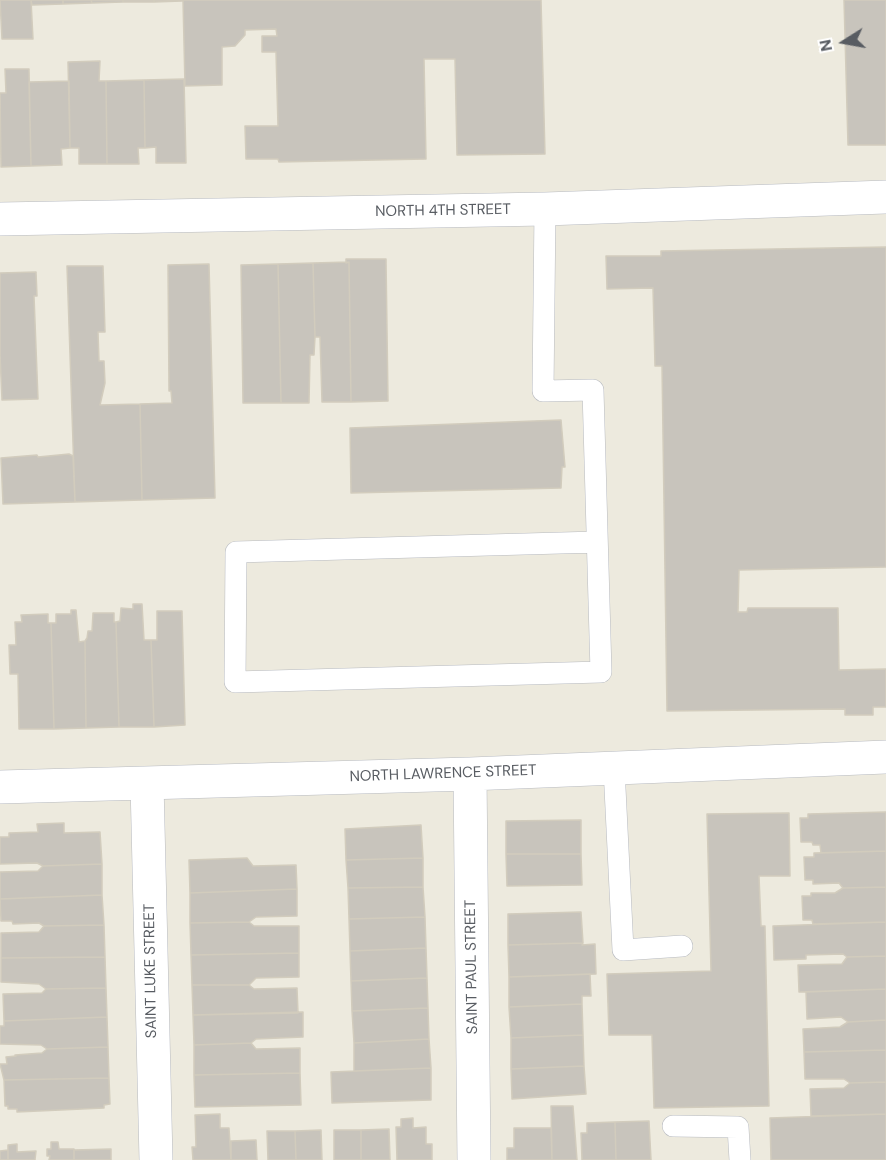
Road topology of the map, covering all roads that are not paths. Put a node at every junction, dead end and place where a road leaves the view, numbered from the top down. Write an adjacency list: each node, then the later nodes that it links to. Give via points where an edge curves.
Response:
1 (886, 197): 2 (street, NORTH 4TH STREET)
2 (545, 209): 3 (street, NORTH 4TH STREET); 4 (lane, via 543,392 593,390)
3 (0, 219)
4 (597, 542): 4 (lane, via 601,672 236,682 236,552)
5 (886, 757): 6 (street, NORTH LAWRENCE STREET)
6 (614, 768): 7 (street, NORTH LAWRENCE STREET); 10 (lane, via 622,950)
7 (470, 774): 8 (street, NORTH LAWRENCE STREET); 13 (street, SAINT PAUL STREET)
8 (147, 783): 9 (street, NORTH LAWRENCE STREET); 12 (street, SAINT LUKE STREET)
9 (0, 787)
10 (682, 946)
11 (673, 1126): 14 (lane, via 738,1127)
12 (156, 1160)
13 (474, 1160)
14 (740, 1160)

